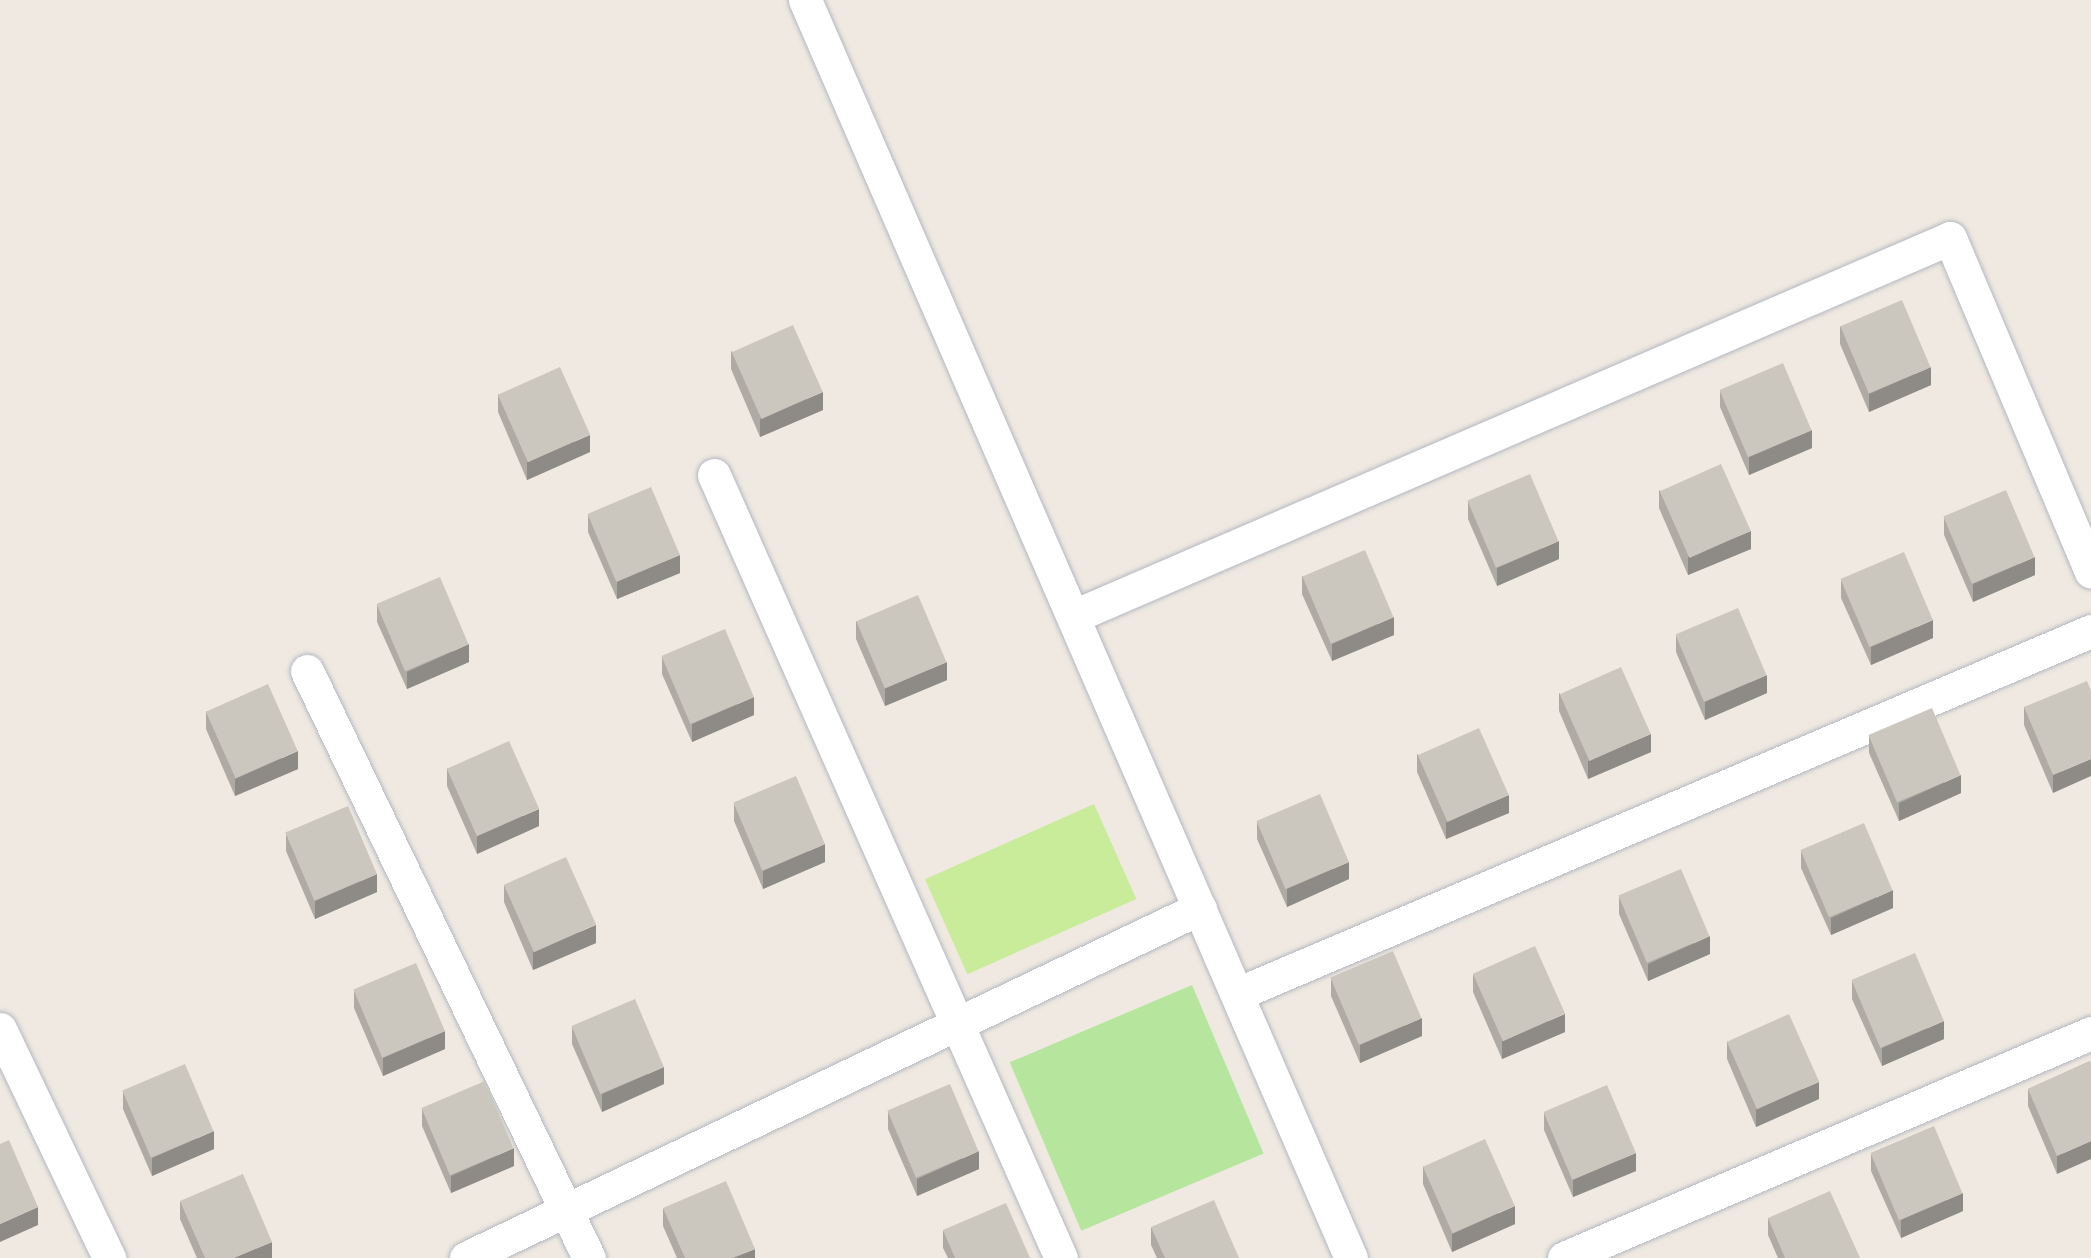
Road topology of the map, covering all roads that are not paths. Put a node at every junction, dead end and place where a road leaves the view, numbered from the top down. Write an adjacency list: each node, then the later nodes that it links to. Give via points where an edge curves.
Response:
1 (805, 0): 4 (street)
2 (714, 475): 9 (street)
3 (2091, 571): 4 (street, via 1950,238)
4 (1074, 616): 7 (street)
5 (2091, 631): 8 (street)
6 (308, 671): 12 (street)
7 (1200, 908): 8 (street); 9 (street)
8 (1237, 994): 17 (street)
9 (958, 1024): 12 (street); 16 (street)
10 (0, 1029): 13 (street)
11 (2091, 1033): 18 (street)
12 (566, 1210): 14 (street); 15 (street)
13 (110, 1258)
14 (466, 1258)
15 (589, 1258)
16 (1061, 1258)
17 (1352, 1258)
18 (1564, 1258)

